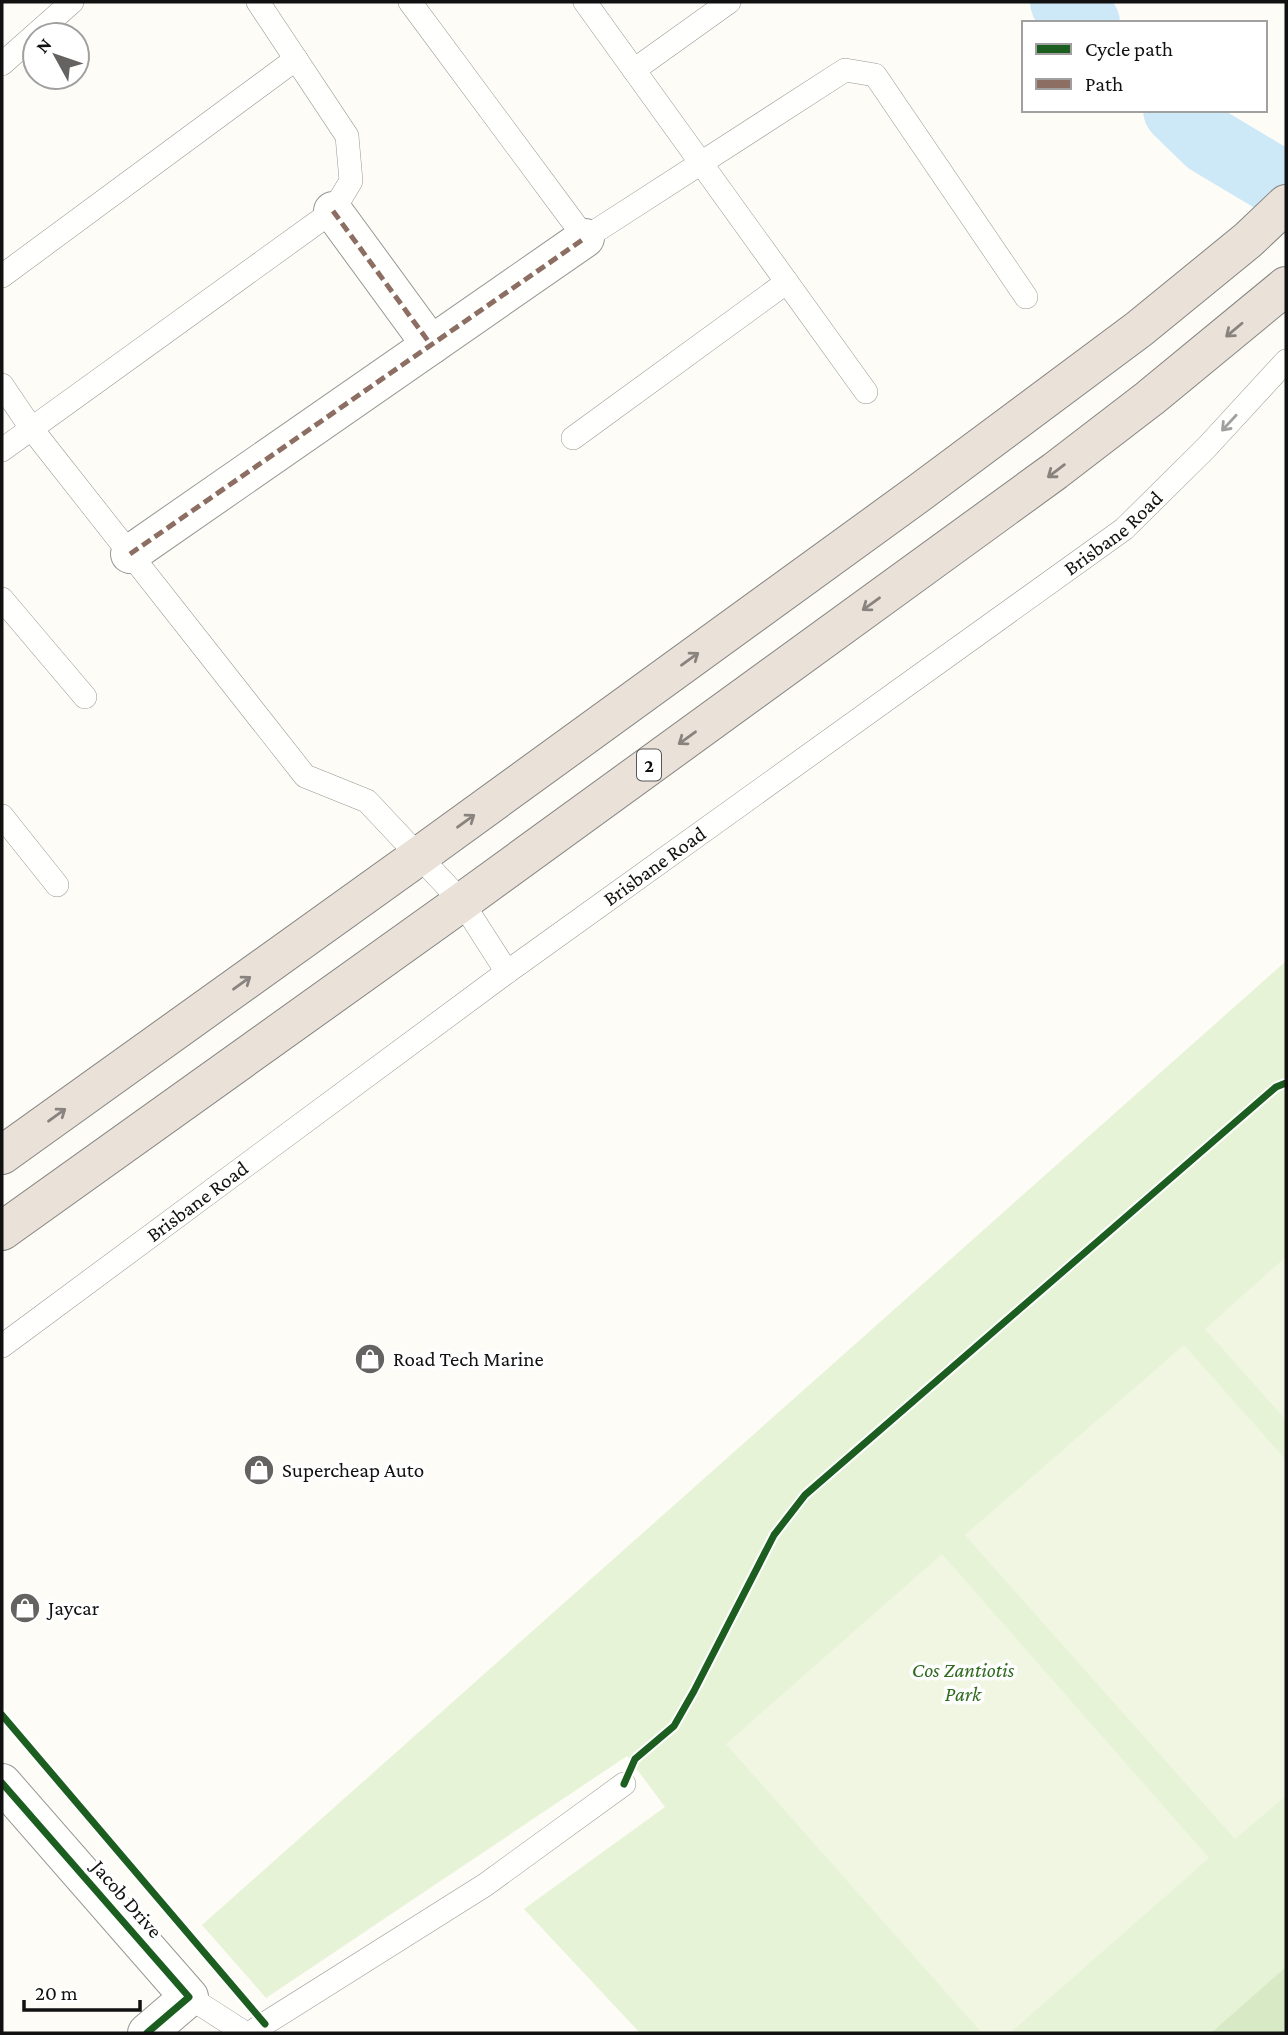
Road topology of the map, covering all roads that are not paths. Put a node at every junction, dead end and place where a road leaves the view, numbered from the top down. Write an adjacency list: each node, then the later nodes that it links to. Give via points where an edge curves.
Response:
1 (72, 2): 7 (lane)
2 (258, 2): 6 (lane)
3 (410, 2): 12 (lane)
4 (585, 2): 8 (lane)
5 (729, 2): 8 (lane)
6 (296, 59): 11 (lane, via 347,136 351,181); 13 (lane)
7 (2, 64)
8 (634, 70): 9 (lane)
9 (701, 163): 12 (lane); 14 (lane); 16 (lane, via 845,70 876,75)
10 (1286, 204): 28 (highway, one-way to 10, via 1139,329)
11 (333, 211): 17 (street); 21 (lane)
12 (585, 238): 17 (street)
13 (2, 276)
14 (787, 282): 20 (lane); 22 (lane)
15 (1286, 286): 30 (highway, 2, one-way to 30, via 1055,471)
16 (1026, 297)
17 (431, 345): 24 (street)
18 (1286, 361): 31 (lane, Brisbane Road, one-way to 31, via 1124,529)
19 (2, 385): 21 (lane)
20 (866, 392)
21 (32, 428): 23 (lane); 24 (lane)
22 (573, 438)
23 (2, 450)
24 (130, 554): 28 (lane, via 305,776 367,801)
25 (2, 599): 26 (lane)
26 (85, 697)
27 (2, 816): 29 (lane)
28 (419, 856): 30 (lane); 32 (highway, one-way to 28)
29 (57, 885)
30 (461, 902): 31 (lane); 33 (highway, 2)
31 (507, 972): 34 (lane, Brisbane Road)
32 (2, 1155)
33 (2, 1231)
34 (2, 1346)
35 (2, 1783): 37 (street, Jacob Drive)
36 (624, 1784): 39 (lane, via 485,1885)
37 (189, 1997): 38 (street); 39 (lane)
38 (147, 2033)
39 (248, 2033)

